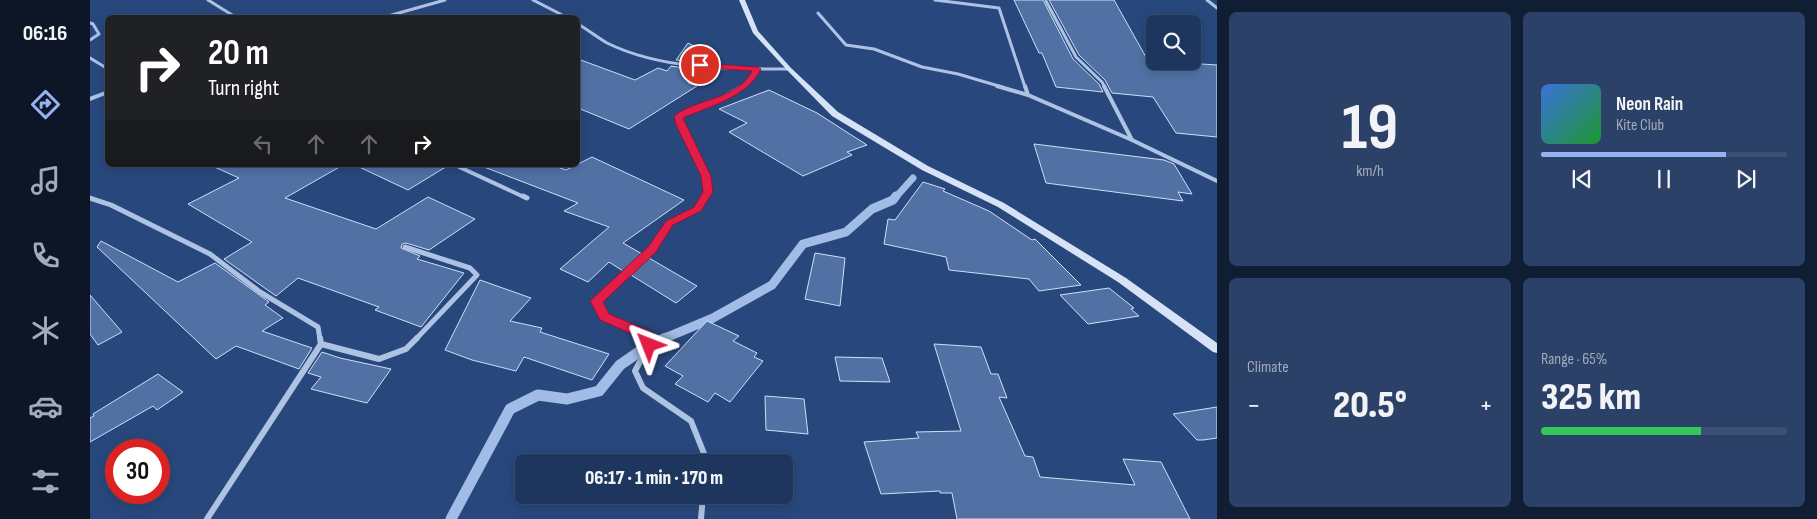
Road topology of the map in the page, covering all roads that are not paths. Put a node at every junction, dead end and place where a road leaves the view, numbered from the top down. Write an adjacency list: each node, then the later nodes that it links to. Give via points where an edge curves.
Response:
1 (208, 0): 10 (street)
2 (445, 0): 11 (street)
3 (533, 0): 12 (street)
4 (742, 0): 19 (street, via 756,32)
5 (935, 0): 21 (street, via 999,8)
6 (1207, 0): 8 (street)
7 (1046, 1): 23 (street, via 1076,58 1102,82)
8 (1217, 8)
9 (818, 13): 21 (street, via 846,45 874,49 922,67)
10 (232, 15)
11 (392, 15)
12 (562, 15)
13 (90, 23): 15 (street, via 99,34)
14 (580, 25): 18 (street, via 618,47 658,58 714,67)
15 (90, 40)
16 (90, 58): 17 (street)
17 (105, 67)
18 (757, 69): 19 (street); 31 (street, via 753,78 735,92 678,116 706,176 708,192 697,209 670,223 652,250 596,301 604,317 647,336 649,345 635,370 644,388 691,420)
19 (789, 69): 30 (street, via 843,118 924,168 1010,210 1122,280)
20 (105, 93): 22 (street)
21 (1028, 95): 23 (street)
22 (90, 99)
23 (1132, 140): 25 (street)
24 (459, 167): 27 (street)
25 (1217, 181)
26 (90, 198): 29 (street, via 111,204 210,254 260,292 318,327)
27 (527, 198)
28 (405, 247): 29 (street, via 470,268 477,275 406,349 378,359)
29 (321, 344): 33 (street)
30 (1217, 349)
31 (704, 454)
32 (702, 504): 34 (street)
33 (208, 519)
34 (700, 519)

